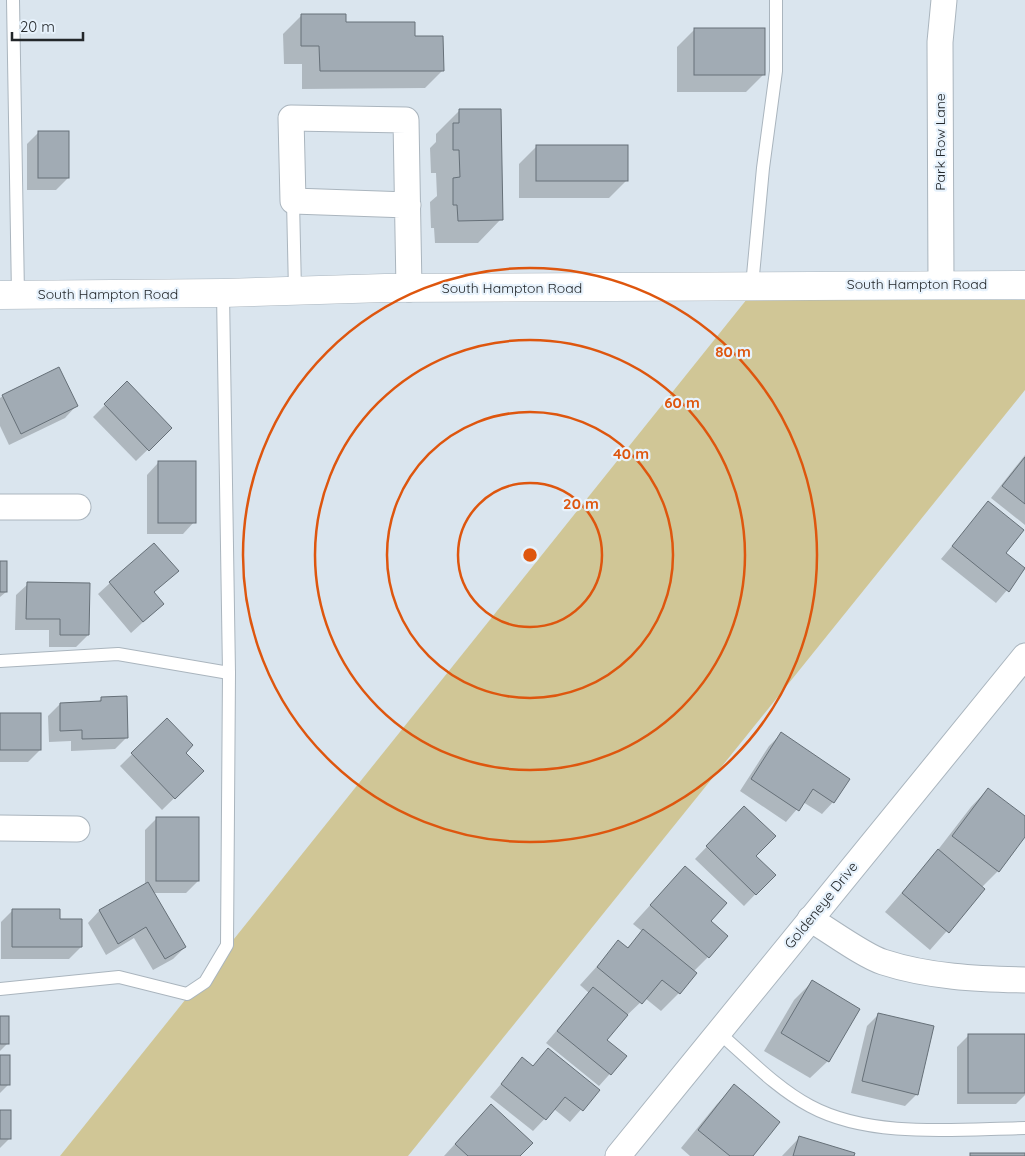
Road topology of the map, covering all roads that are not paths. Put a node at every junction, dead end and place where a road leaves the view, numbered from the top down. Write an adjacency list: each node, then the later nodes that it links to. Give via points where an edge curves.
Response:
1 (13, 0): 12 (lane)
2 (776, 0): 8 (lane, via 776,71)
3 (944, 0): 6 (street, Park Row Lane, via 940,42)
4 (293, 201): 5 (street); 5 (street, via 291,118 406,120); 10 (lane)
5 (408, 205): 9 (street)
6 (941, 284): 7 (main road, South Hampton Road); 8 (main road, South Hampton Road)
7 (1025, 285)
8 (752, 286): 9 (main road, South Hampton Road)
9 (409, 289): 10 (main road, South Hampton Road)
10 (295, 291): 11 (main road, South Hampton Road)
11 (223, 293): 12 (main road, South Hampton Road); 17 (lane)
12 (9, 295)
13 (78, 506): 14 (street)
14 (0, 507)
15 (1025, 656): 20 (street, Goldeneye Drive)
16 (0, 661): 17 (lane, via 118,654)
17 (229, 672): 22 (lane, via 228,945 205,982 187,994 119,977)
18 (0, 828): 19 (street)
19 (77, 830)
20 (810, 919): 21 (street, via 882,962 975,979); 23 (street, Goldeneye Drive)
21 (1025, 980)
22 (0, 989)
23 (718, 1032): 24 (lane, via 778,1084 810,1106 834,1117 889,1127); 25 (street, Goldeneye Drive)
24 (1025, 1128)
25 (627, 1153)

